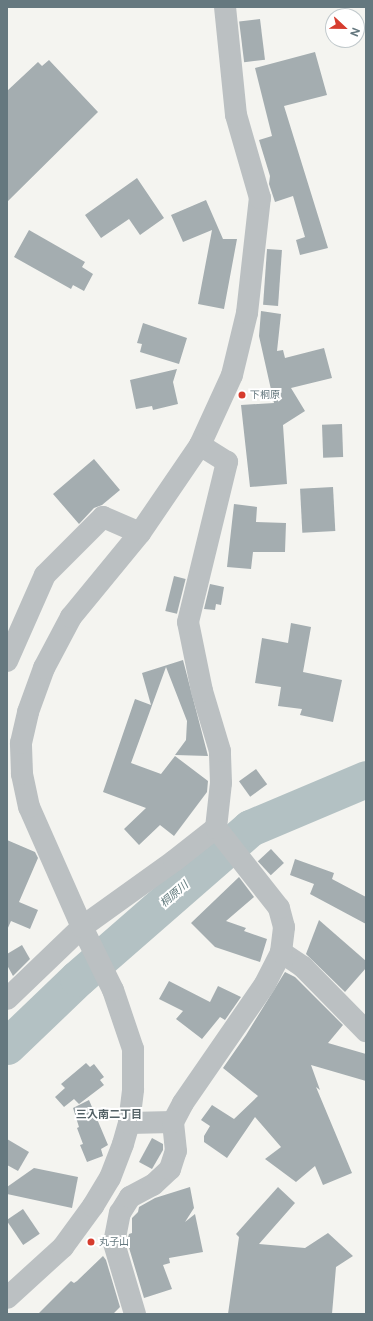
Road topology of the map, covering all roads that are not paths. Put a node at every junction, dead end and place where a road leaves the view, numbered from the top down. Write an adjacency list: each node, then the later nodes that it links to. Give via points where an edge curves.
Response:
1 (225, 7): 2 (street, via 236,114 260,198 246,313 234,367)
2 (200, 445): 3 (street); 5 (street, via 227,462 188,622 202,691 220,751 221,783)
3 (140, 533): 4 (street, via 103,517 44,575); 6 (street, via 70,617 44,668 28,712 21,743 22,774 29,807)
4 (7, 662)
5 (217, 831): 6 (street, via 174,861); 7 (street, via 279,908 284,927)
6 (85, 932): 8 (street); 11 (street, via 113,990 133,1049)
7 (281, 952): 9 (street, via 303,967); 10 (street, via 265,984)
8 (7, 999)
9 (366, 1031)
10 (172, 1122): 11 (street); 13 (street, via 176,1151 170,1169 153,1185 130,1197 120,1214 115,1235 114,1243)
11 (129, 1123): 12 (street, via 110,1178 93,1206 63,1247)
12 (7, 1298)
13 (136, 1314)

